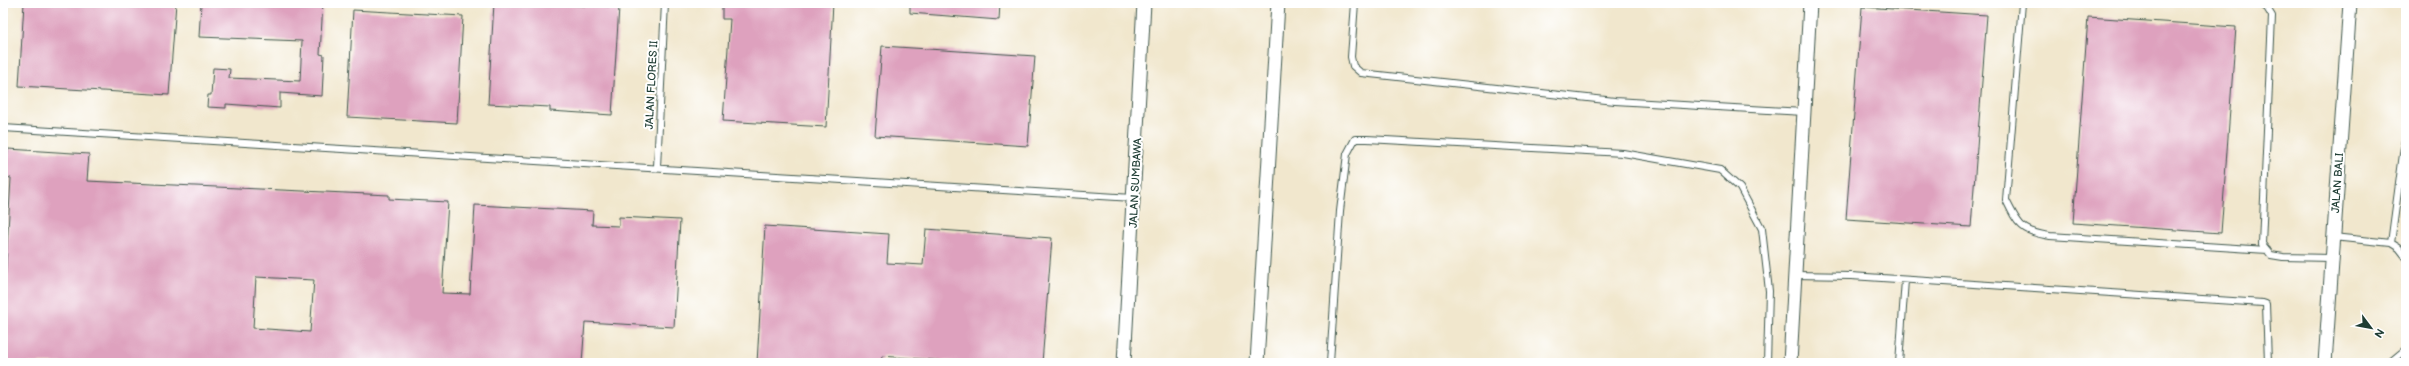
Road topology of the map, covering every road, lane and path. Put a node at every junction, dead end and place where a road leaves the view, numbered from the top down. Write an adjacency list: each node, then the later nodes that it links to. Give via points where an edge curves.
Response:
1 (665, 3): 12 (lane, JALAN FLORES II)
2 (1144, 3): 13 (street, JALAN SUMBAWA)
3 (1278, 3): 23 (street)
4 (1354, 3): 9 (lane, via 1351,57 1353,66 1361,73 1615,101)
5 (1810, 3): 9 (street)
6 (2022, 3): 16 (lane, via 2006,200 2015,219 2023,228 2032,233 2050,236)
7 (2260, 3): 16 (lane, via 2272,16 2262,244)
8 (2350, 3): 14 (street, JALAN BALI)
9 (1804, 112): 19 (street)
10 (3, 128): 12 (lane)
11 (2406, 132): 15 (lane)
12 (657, 167): 13 (lane)
13 (1135, 198): 22 (street, JALAN SUMBAWA)
14 (2333, 237): 15 (lane); 18 (street, JALAN BALI)
15 (2391, 243): 17 (lane)
16 (2267, 250): 18 (lane, via 2271,255 2283,257)
17 (2406, 257)
18 (2332, 258): 29 (street, JALAN BALI)
19 (1795, 275): 20 (lane); 26 (street)
20 (1905, 280): 27 (lane); 28 (lane, via 2263,303 2266,304)
21 (2406, 349): 30 (lane)
22 (1124, 363)
23 (1257, 363)
24 (1330, 363): 25 (lane, via 1340,211 1347,154 1356,139 1367,139 1623,153 1720,170 1740,188 1762,229 1769,291)
25 (1767, 363)
26 (1790, 363)
27 (1899, 363)
28 (2268, 363)
29 (2325, 363)
30 (2389, 363)

